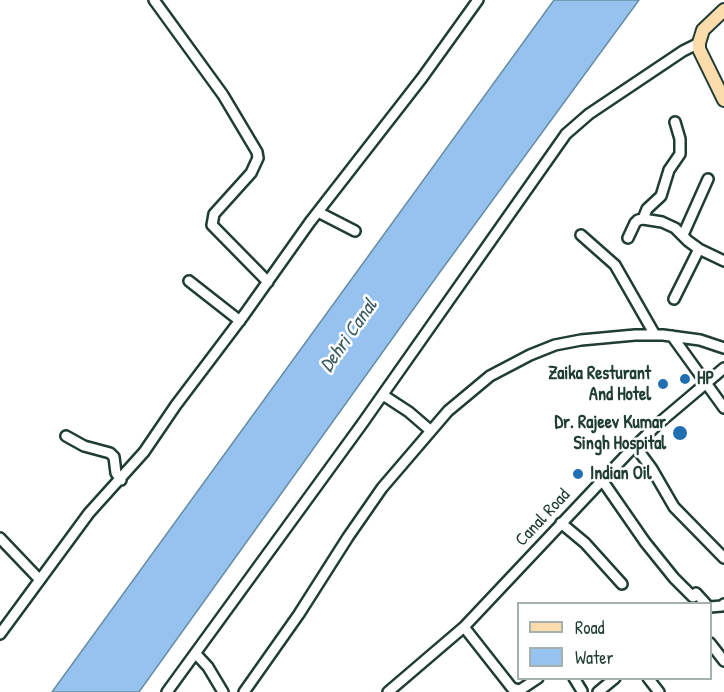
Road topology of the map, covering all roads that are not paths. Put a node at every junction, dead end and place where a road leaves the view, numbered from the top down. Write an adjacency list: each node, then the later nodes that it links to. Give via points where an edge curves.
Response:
1 (154, 0): 17 (street, via 224,95 257,152 250,173 214,214 212,225)
2 (478, 0): 8 (street)
3 (724, 10): 4 (main road, via 703,30)
4 (699, 43): 5 (main road); 25 (street, via 589,114 566,134)
5 (724, 100)
6 (675, 122): 9 (street, via 680,154 669,170 661,195)
7 (708, 179): 12 (street)
8 (318, 212): 10 (street); 17 (street)
9 (643, 219): 12 (street, via 669,224); 13 (street, via 635,223)
10 (355, 231)
11 (581, 236): 20 (street, via 615,265)
12 (683, 236): 14 (street)
13 (628, 238)
14 (699, 249): 15 (street); 18 (street)
15 (724, 261)
16 (189, 281): 19 (street)
17 (268, 282): 19 (street)
18 (674, 298)
19 (240, 321): 30 (street)
20 (655, 335): 21 (street); 27 (street, via 582,340 530,355 490,376)
21 (672, 336): 22 (street); 24 (street)
22 (724, 348)
23 (724, 368): 24 (street, Canal Road)
24 (707, 383): 26 (street); 29 (street, Canal Road)
25 (383, 395): 27 (street); 41 (street)
26 (724, 408)
27 (431, 430): 49 (street, via 365,512)
28 (66, 436): 30 (street, via 110,453)
29 (635, 446): 31 (street, Canal Road); 34 (street, via 674,507)
30 (121, 480): 35 (street, via 89,513)
31 (602, 480): 32 (street, Canal Road); 37 (street, via 674,578)
32 (561, 523): 36 (street); 38 (street, Canal Road)
33 (0, 538): 35 (street)
34 (724, 558)
35 (40, 580): 39 (street)
36 (622, 584)
37 (704, 602)
38 (464, 627): 46 (street, via 512,688); 50 (street, Canal Road)
39 (0, 633)
40 (712, 644): 42 (street)
41 (196, 654): 47 (street); 48 (street)
42 (724, 661)
43 (535, 680): 46 (street)
44 (613, 680): 51 (street)
45 (650, 680): 52 (street)
46 (521, 691)
47 (167, 692)
48 (223, 692)
49 (244, 692)
50 (388, 692)
51 (598, 692)
52 (659, 692)

